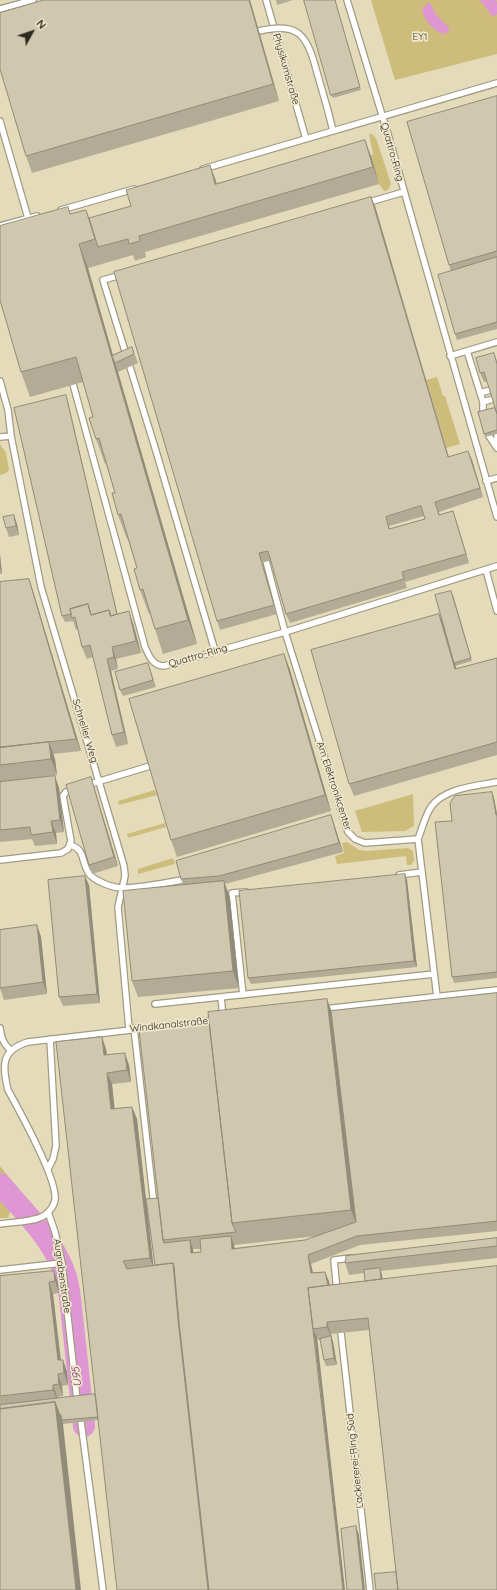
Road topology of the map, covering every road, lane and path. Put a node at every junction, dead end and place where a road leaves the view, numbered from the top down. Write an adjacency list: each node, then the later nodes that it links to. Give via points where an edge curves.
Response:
1 (33, 0): 4 (lane)
2 (266, 0): 10 (lane, Physikumstraße)
3 (347, 0): 7 (lane)
4 (0, 10)
5 (259, 31): 9 (lane, bridge, via 285,28 293,30 306,41)
6 (497, 83): 7 (lane)
7 (382, 117): 9 (lane, Quattro-Ring); 13 (lane, Quattro-Ring)
8 (0, 121): 17 (lane)
9 (333, 131): 10 (lane, Quattro-Ring)
10 (306, 139): 11 (lane, Quattro-Ring)
11 (197, 170)
12 (137, 188): 15 (lane)
13 (404, 192): 14 (lane); 22 (lane, Quattro-Ring)
14 (358, 205)
15 (58, 211)
16 (43, 214): 17 (lane)
17 (28, 218): 18 (lane)
18 (0, 226)
19 (126, 273): 47 (lane, via 103,280)
20 (496, 344): 21 (lane)
21 (467, 351): 22 (lane); 26 (lane)
22 (450, 356): 37 (lane, Quattro-Ring)
23 (0, 381): 32 (lane, Schneller Weg, via 8,410)
24 (73, 384): 47 (lane, Quattro-Ring, via 148,655 157,665 164,666)
25 (490, 390): 26 (lane)
26 (480, 393): 28 (lane)
27 (493, 399): 28 (lane)
28 (483, 402): 29 (lane); 30 (lane)
29 (490, 412)
30 (483, 414)
31 (497, 434): 35 (lane)
32 (11, 436): 34 (lane); 51 (lane, Schneller Weg, via 41,588)
33 (489, 436): 35 (lane)
34 (0, 437)
35 (497, 447)
36 (497, 478): 37 (lane)
37 (486, 481): 38 (lane, Quattro-Ring)
38 (496, 508): 39 (lane, Quattro-Ring)
39 (497, 517)
40 (266, 562): 46 (lane, Am Elektronikcenter)
41 (497, 566): 42 (lane, Quattro-Ring)
42 (486, 570): 44 (lane, Quattro-Ring); 45 (lane)
43 (402, 590): 44 (lane)
44 (403, 596): 46 (lane, Quattro-Ring)
45 (497, 611)
46 (285, 632): 47 (lane, Quattro-Ring); 48 (lane, Am Elektronikcenter)
47 (215, 651)
48 (311, 718): 49 (lane); 53 (lane, Am Elektronikcenter, via 351,836 365,843)
49 (304, 720)
50 (150, 766): 51 (lane)
51 (100, 781): 54 (lane, via 68,790 64,794); 59 (lane, Schneller Weg, via 124,866)
52 (497, 782): 53 (lane, via 465,789 442,798 431,808)
53 (418, 839): 56 (lane)
54 (70, 845): 55 (lane, via 61,853); 59 (lane, via 80,850 87,871 95,880)
55 (0, 860)
56 (422, 872): 57 (lane); 61 (lane)
57 (390, 876)
58 (182, 880): 59 (lane)
59 (122, 888): 71 (lane, Schneller Weg, via 118,906)
60 (256, 891): 63 (lane, via 232,893)
61 (434, 974): 63 (lane); 65 (lane)
62 (497, 990): 65 (lane)
63 (243, 995): 64 (lane)
64 (221, 997): 66 (lane); 69 (lane)
65 (437, 997): 67 (lane)
66 (155, 1004)
67 (318, 1009)
68 (231, 1018): 69 (lane, Windkanalstraße)
69 (223, 1019): 71 (lane, Windkanalstraße)
70 (0, 1029): 73 (lane, via 5,1045)
71 (132, 1029): 72 (lane, Windkanalstraße); 75 (lane, Schneller Weg)
72 (50, 1039): 73 (lane, Windkanalstraße, via 22,1043); 74 (lane, via 56,1146)
73 (10, 1050): 74 (lane, via 4,1066 8,1090)
74 (48, 1169): 76 (lane, via 55,1191 53,1207)
75 (155, 1210)
76 (48, 1212): 77 (lane, via 40,1218); 79 (lane, Augrabenstraße)
77 (0, 1224)
78 (357, 1258): 81 (lane, via 334,1260)
79 (62, 1263): 80 (lane); 83 (lane, Augrabenstraße)
80 (0, 1270)
81 (338, 1297)
82 (341, 1333): 86 (lane, Lackiererei-Ring Süd)
83 (77, 1400)
84 (81, 1422): 85 (lane)
85 (102, 1590)
86 (370, 1590)

